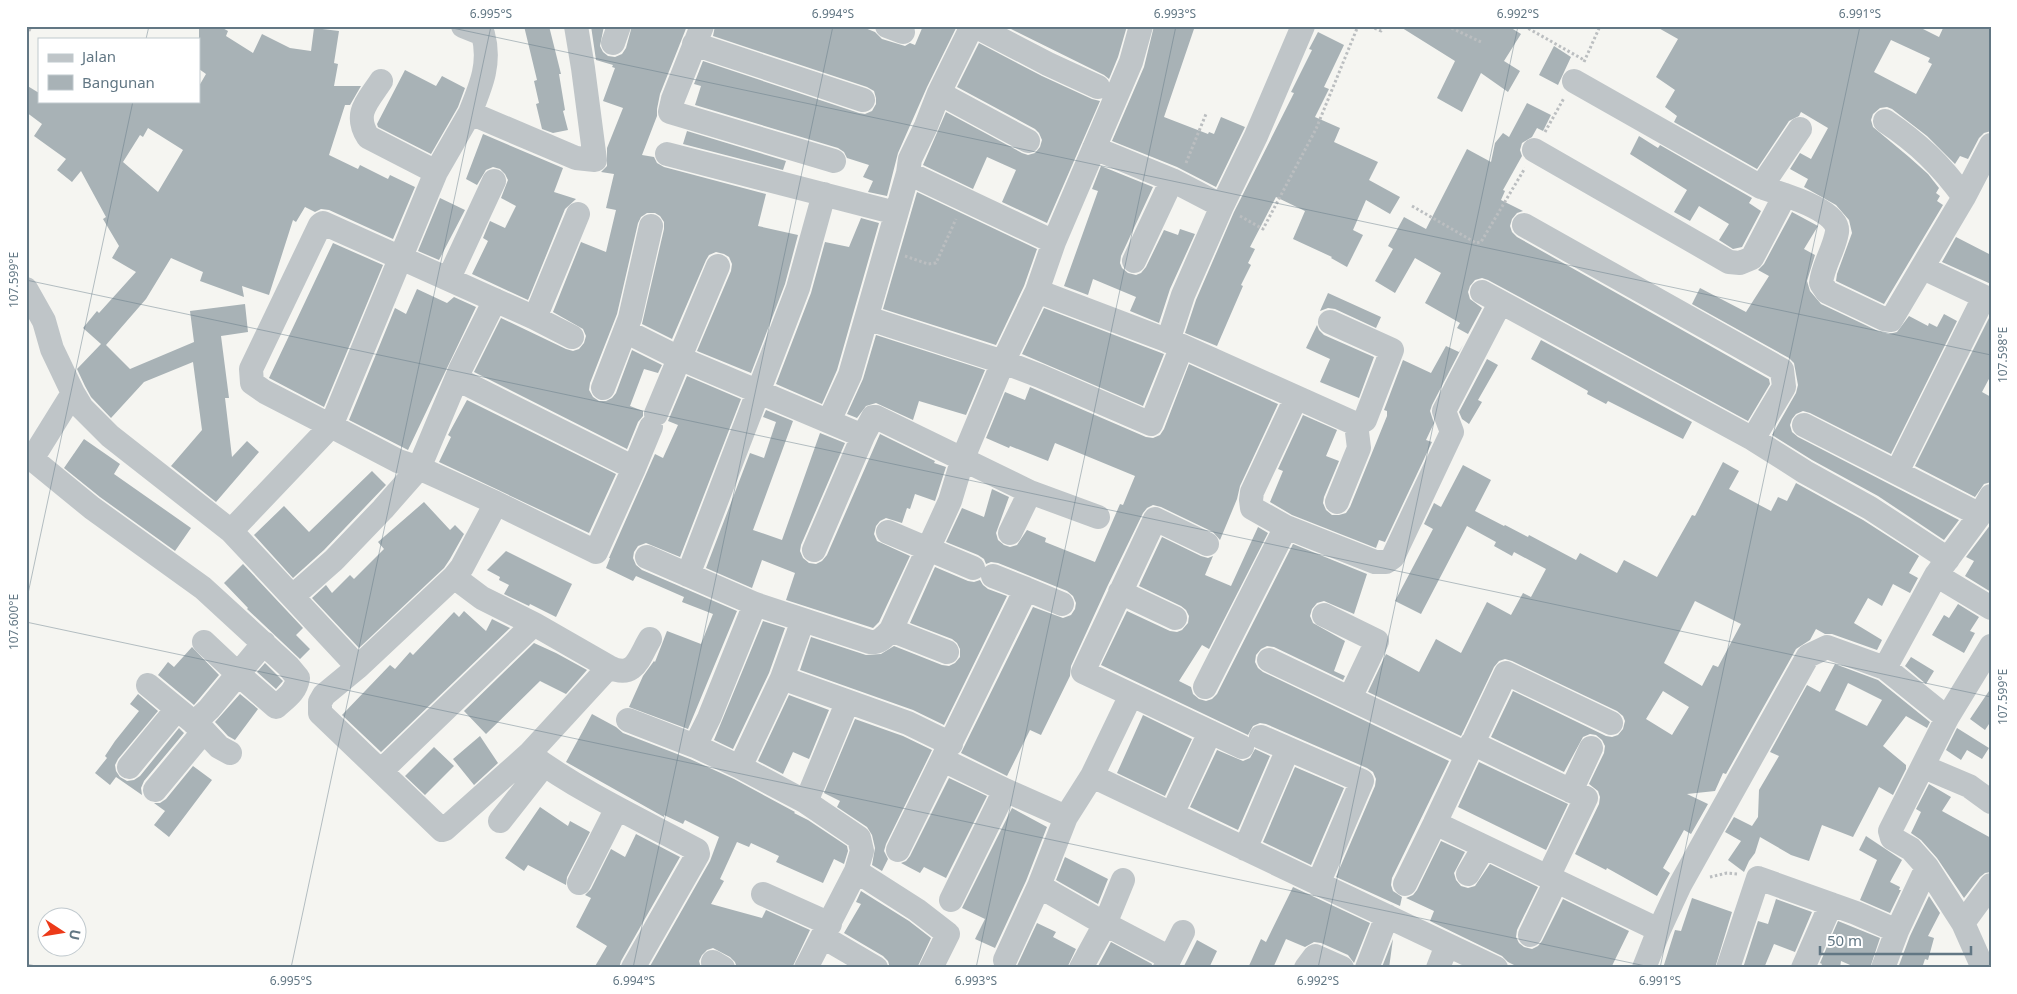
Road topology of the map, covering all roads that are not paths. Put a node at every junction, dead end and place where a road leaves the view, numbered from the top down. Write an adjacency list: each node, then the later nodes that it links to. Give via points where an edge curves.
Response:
1 (463, 26): 12 (street, via 483,34 487,48 482,82)
2 (576, 26): 12 (street, via 594,160 576,158)
3 (974, 26): 9 (street); 10 (street)
4 (1141, 26): 17 (street, via 1130,62)
5 (1303, 26): 29 (street)
6 (698, 35): 11 (street); 20 (street, via 670,112)
7 (1580, 70): 25 (street)
8 (381, 81): 21 (street, via 362,112 362,128 368,137)
9 (1098, 87)
10 (939, 93): 15 (street); 22 (street, via 910,159)
11 (863, 100)
12 (470, 113): 21 (street)
13 (1885, 121): 28 (street, via 1916,143 1945,171)
14 (1800, 128): 25 (street)
15 (1028, 140)
16 (1991, 145): 28 (street)
17 (1094, 148): 24 (street); 34 (street)
18 (1534, 150): 27 (street, via 1729,262 1740,263 1752,258)
19 (666, 154): 26 (street)
20 (834, 161)
21 (436, 172): 35 (street)
22 (908, 172): 30 (street); 34 (street)
23 (494, 181): 39 (street)
24 (1175, 181): 29 (street); 36 (street)
25 (1760, 186): 27 (street)
26 (824, 194): 30 (street); 54 (street, via 798,288)
27 (1785, 195): 38 (street, via 1826,214 1836,225 1833,250 1821,283 1827,292 1891,320)
28 (1964, 197): 38 (street)
29 (1222, 206): 49 (street, via 1183,295)
30 (896, 213): 45 (street)
31 (578, 214): 44 (street)
32 (1524, 225): 62 (street, via 1782,370 1784,388)
33 (651, 226): 47 (street)
34 (1054, 242): 41 (street)
35 (400, 256): 39 (street); 60 (street); 60 (street, via 325,223 320,225 251,370 252,383)
36 (1134, 261)
37 (718, 266): 50 (street)
38 (1923, 268): 42 (street)
39 (448, 278): 43 (street)
40 (26, 290): 55 (street, via 44,321 52,349)
41 (1037, 291): 49 (street); 51 (street)
42 (1988, 298): 67 (street)
43 (495, 300): 44 (street); 52 (street)
44 (535, 318): 48 (street)
45 (866, 318): 51 (street); 57 (street, via 850,375)
46 (1330, 322): 58 (street, via 1392,350 1365,420)
47 (625, 331): 50 (street); 53 (street)
48 (572, 338)
49 (1175, 343): 51 (street, via 1151,424); 56 (street)
50 (679, 358): 54 (street); 66 (street)
51 (1003, 362): 63 (street)
52 (457, 379): 65 (street); 66 (street)
53 (603, 388)
54 (758, 392): 57 (street); 82 (street)
55 (73, 393): 64 (street); 74 (street, via 82,408 110,436)
56 (1296, 398): 58 (street); 73 (street, via 1251,500 1252,508)
57 (829, 421): 61 (street)
58 (1356, 424): 69 (street, via 1359,448)
59 (1804, 425): 67 (street)
60 (331, 426): 65 (street, via 398,461); 74 (street)
61 (863, 436): 63 (street, via 875,417); 79 (street)
62 (1753, 439): 73 (street, via 1490,300 1444,411 1452,432 1393,557 1386,562 1376,562); 81 (street, via 1870,508)
63 (963, 458): 68 (street); 78 (street, via 950,501)
64 (29, 463): 97 (street, via 203,588)
65 (419, 468): 70 (street); 86 (street, via 334,560)
66 (634, 468): 70 (street, via 596,552)
67 (1897, 472): 71 (street)
68 (1030, 492): 72 (street); 76 (street)
69 (1337, 502)
70 (496, 503): 83 (street)
71 (1985, 506): 81 (street)
72 (1098, 517)
73 (1286, 527): 107 (street)
74 (231, 531): 86 (street)
75 (888, 532): 78 (street)
76 (1010, 533)
77 (1208, 544): 85 (street, via 1155,519)
78 (928, 548): 84 (street); 94 (street)
79 (814, 550)
80 (647, 556): 82 (street)
81 (1942, 567): 89 (street); 103 (street)
82 (688, 575): 87 (street)
83 (454, 577): 93 (street, via 482,598); 101 (street)
84 (1026, 589): 88 (street); 120 (street)
85 (1120, 592): 91 (street); 108 (street, via 1083,672)
86 (293, 596): 101 (street)
87 (755, 604): 92 (street); 116 (street)
88 (1062, 604)
89 (1991, 608)
90 (1324, 615): 109 (street, via 1377,641)
91 (1175, 618)
92 (803, 620): 94 (street, via 876,643); 105 (street)
93 (534, 624): 102 (street); 126 (street)
94 (891, 630): 99 (street)
95 (650, 638): 102 (street, via 633,668 618,671)
96 (204, 642): 104 (street)
97 (264, 643): 104 (street); 104 (street, via 298,678 292,694 276,707)
98 (1991, 646): 111 (street)
99 (947, 652)
100 (1269, 660): 109 (street)
101 (358, 667): 126 (street, via 324,694 320,713)
102 (609, 667): 122 (street)
103 (1885, 668): 111 (street); 157 (street, via 1827,647 1808,656)
104 (238, 674): 113 (street, via 209,709)
105 (782, 678): 110 (street); 124 (street)
106 (148, 685): 113 (street)
107 (1205, 687)
108 (1130, 695): 115 (street); 127 (street)
109 (1350, 698): 119 (street)
110 (847, 703): 120 (street, via 908,723); 131 (street)
111 (1947, 718): 125 (street)
112 (628, 720): 116 (street)
113 (191, 721): 121 (street); 123 (street); 128 (street)
114 (1610, 723): 119 (street, via 1506,673)
115 (1210, 732): 118 (street); 134 (street)
116 (695, 746): 124 (street)
117 (1591, 748): 130 (street)
118 (1288, 749): 139 (street); 147 (street, via 1362,781)
119 (1470, 749): 130 (street); 137 (street)
120 (947, 752): 129 (street); 140 (street)
121 (230, 753)
122 (537, 760): 126 (street, via 442,830); 133 (street); 136 (street)
123 (129, 767)
124 (740, 767): 131 (street)
125 (1924, 767): 132 (street, via 1970,786); 141 (street, via 1890,831 1892,838 1911,849)
126 (382, 771)
127 (1092, 776): 134 (street); 135 (street)
128 (155, 790)
129 (1005, 790): 135 (street); 152 (street)
130 (1571, 790): 144 (street, via 1586,798)
131 (806, 802): 142 (street, via 859,838 862,850)
132 (1991, 802)
133 (617, 808): 146 (street); 166 (street, via 697,850 698,854)
134 (1172, 814): 139 (street)
135 (1066, 817): 150 (street)
136 (500, 821)
137 (1434, 823): 138 (street); 148 (street)
138 (1484, 847): 143 (street); 144 (street)
139 (1245, 849): 147 (street)
140 (898, 850)
141 (1927, 867): 155 (street); 159 (street)
142 (856, 871): 158 (street); 168 (street, via 948,934)
143 (1468, 874)
144 (1552, 879): 157 (street); 161 (street)
145 (1123, 880): 156 (street)
146 (580, 883)
147 (1318, 884): 154 (street)
148 (1405, 884)
149 (1991, 885): 155 (street)
150 (1039, 886): 156 (street); 163 (street)
151 (762, 894): 158 (street)
152 (951, 900)
153 (1831, 904): 159 (street); 176 (street, via 1758,878); 177 (street)
154 (1387, 916): 162 (street); 172 (street)
155 (1963, 923): 179 (street)
156 (1105, 924): 164 (street); 169 (street)
157 (1658, 930): 175 (street)
158 (826, 931): 165 (street); 167 (street)
159 (1897, 931): 178 (street)
160 (1183, 932): 164 (street)
161 (1530, 935)
162 (1447, 945): 173 (street); 174 (street)
163 (1005, 960)
164 (1168, 963)
165 (875, 967)
166 (633, 968)
167 (806, 968)
168 (930, 968)
169 (1081, 968)
170 (1306, 968): 171 (street, via 1315,956)
171 (1342, 968)
172 (1367, 968)
173 (1438, 968)
174 (1496, 968)
175 (1644, 968)
176 (1728, 968)
177 (1803, 968)
178 (1883, 968)
179 (1983, 968)

